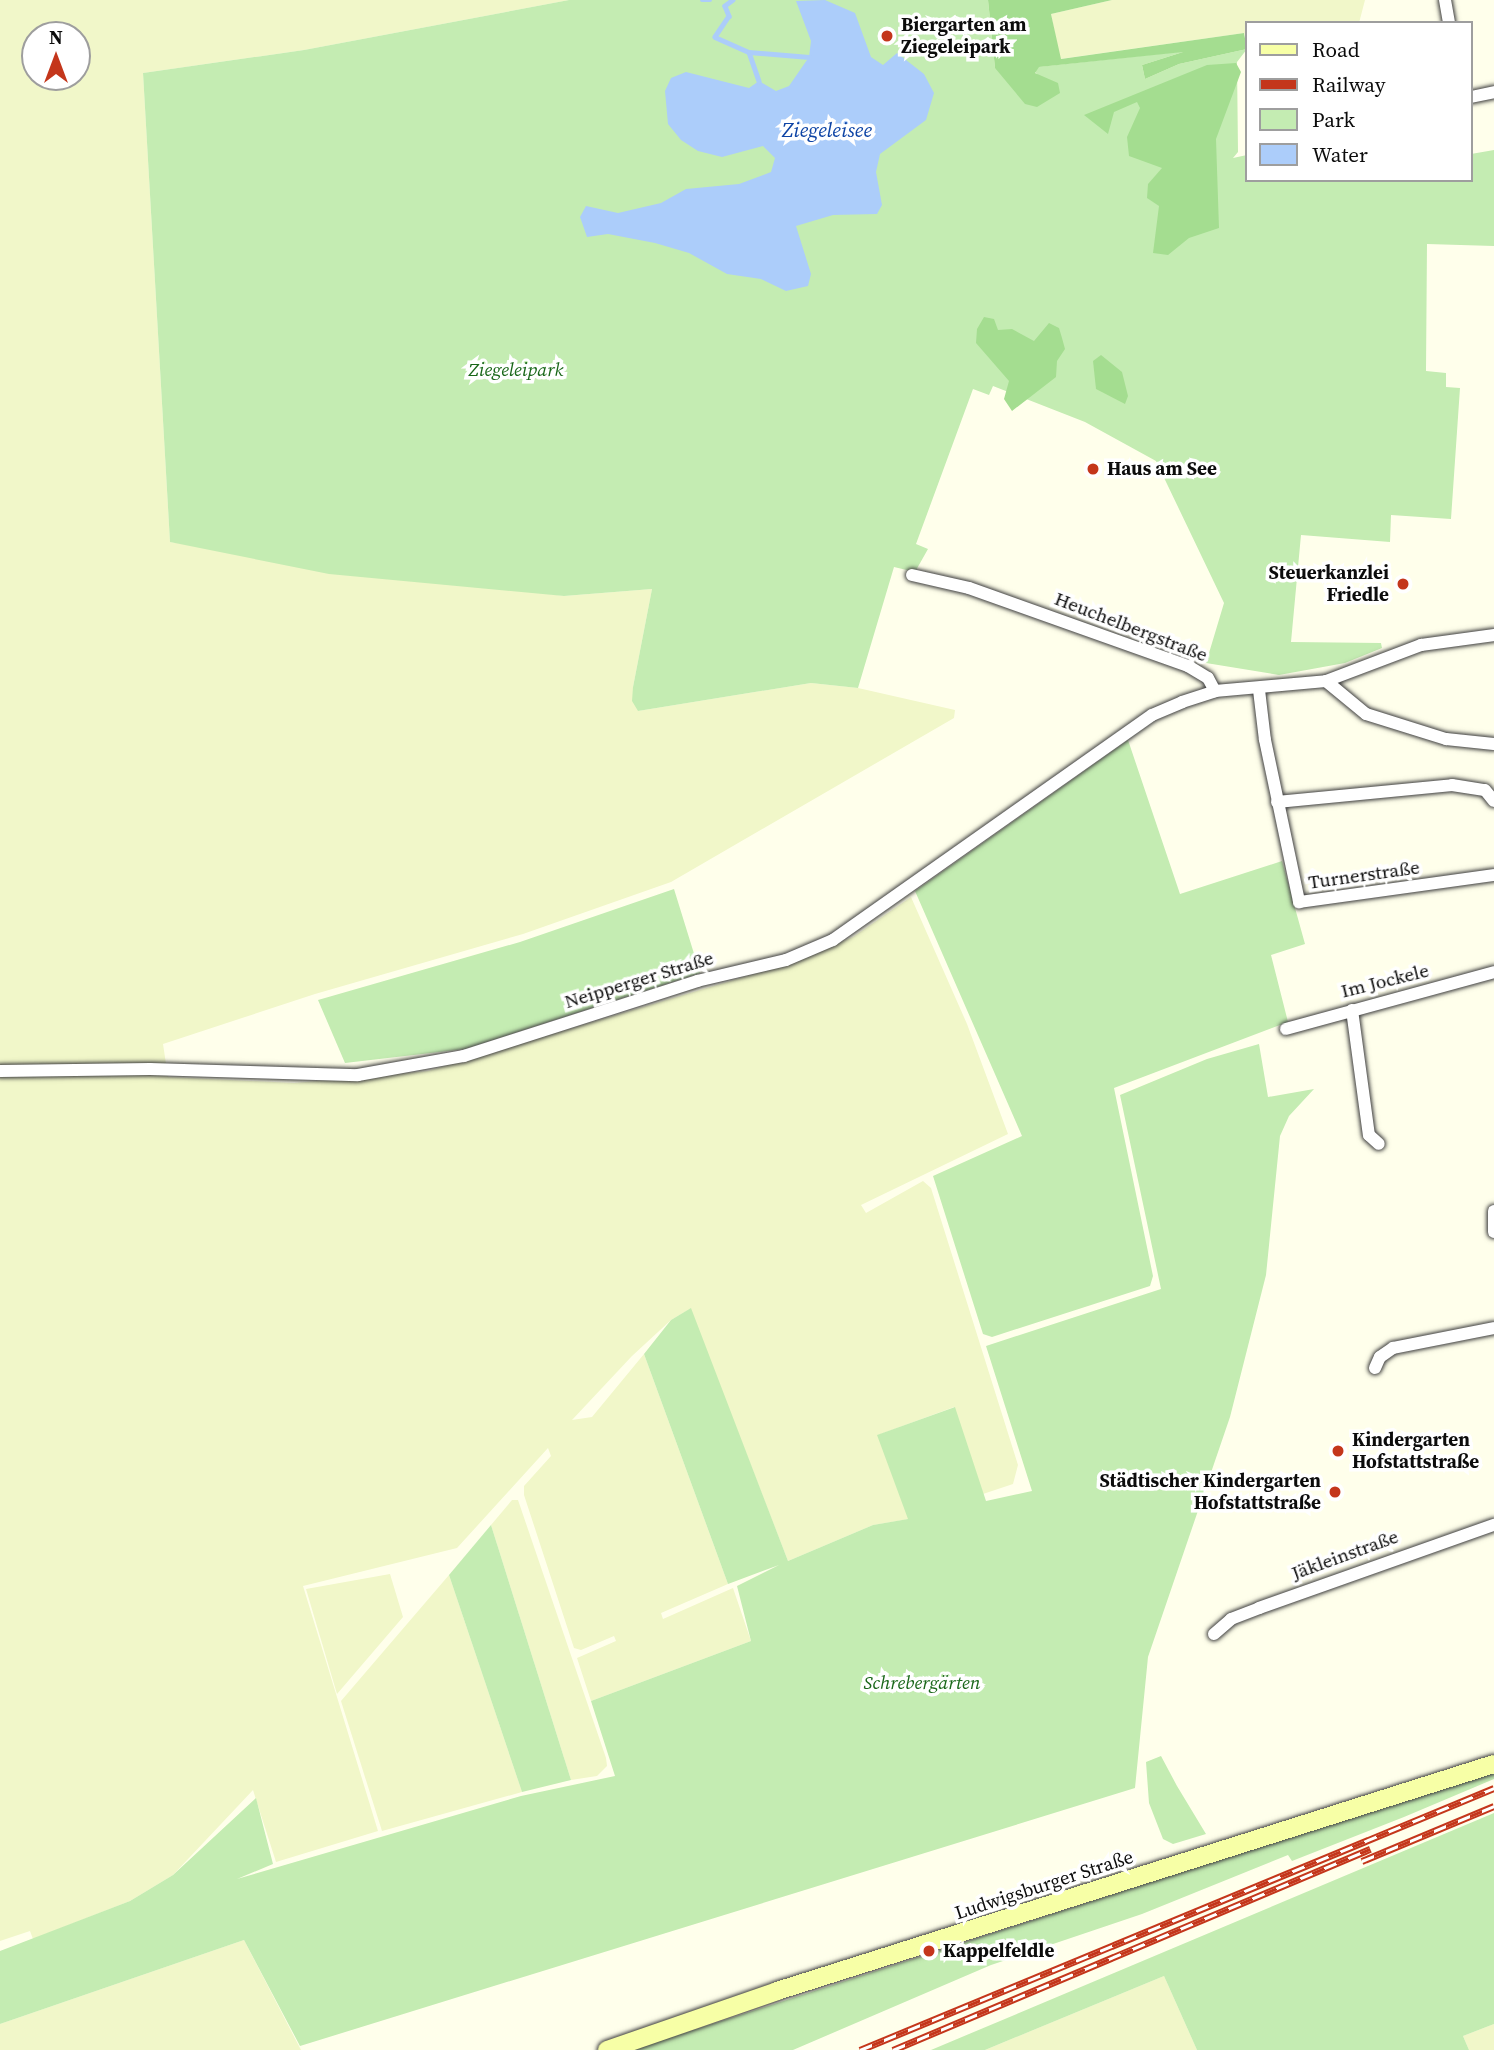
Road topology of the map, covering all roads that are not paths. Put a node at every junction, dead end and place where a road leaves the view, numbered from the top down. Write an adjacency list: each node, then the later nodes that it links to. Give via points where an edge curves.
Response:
1 (1445, 0): 2 (street)
2 (1449, 21)
3 (1494, 92): 4 (street)
4 (1473, 97)
5 (912, 575): 9 (street, Heuchelbergstraße, via 969,588 1188,666 1208,678)
6 (1494, 635): 7 (street, Heuchelbergstraße, via 1421,645)
7 (1326, 681): 8 (street, Heuchelbergstraße); 10 (street, via 1366,714 1447,739)
8 (1259, 690): 9 (street, Heuchelbergstraße); 12 (street, Turnerstraße)
9 (1215, 691): 17 (street, Neipperger Straße, via 1152,715 833,940 786,960 697,981 464,1056 358,1075 150,1069)
10 (1494, 744)
11 (1494, 801): 12 (street, via 1485,790 1452,785)
12 (1277, 802): 13 (street, Turnerstraße, via 1303,904)
13 (1494, 876)
14 (1494, 972): 15 (street, Im Jockele)
15 (1352, 1010): 16 (street, Im Jockele); 18 (street, via 1370,1135)
16 (1286, 1029)
17 (0, 1071)
18 (1379, 1144)
19 (1494, 1211): 20 (street)
20 (1494, 1232)
21 (1494, 1328): 22 (street, via 1393,1348 1380,1357)
22 (1375, 1368)
23 (1494, 1525): 24 (street, Jäkleinstraße, via 1231,1619)
24 (1214, 1633)
25 (1494, 1764): 26 (main road, Ludwigsburger Straße, via 777,1991)
26 (607, 2050)

